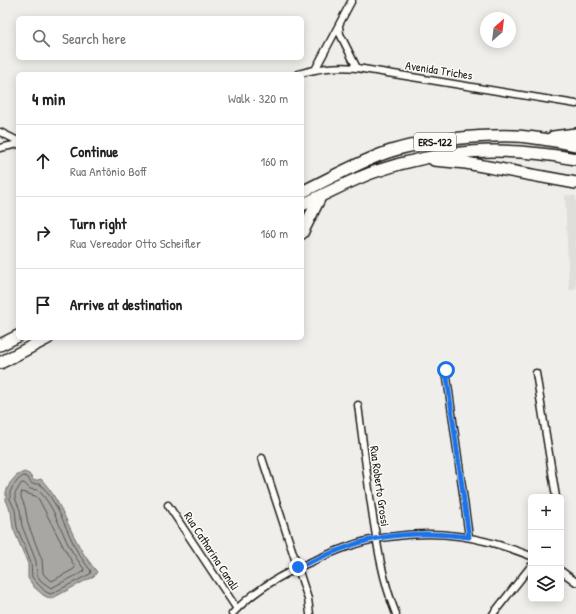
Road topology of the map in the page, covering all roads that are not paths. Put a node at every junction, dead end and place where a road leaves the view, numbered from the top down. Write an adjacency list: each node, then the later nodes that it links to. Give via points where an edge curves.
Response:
1 (352, 0): 2 (street)
2 (339, 26): 3 (street); 4 (street, via 340,34)
3 (316, 68): 4 (street, Avenida Triches); 5 (street, Avenida Triches)
4 (357, 68): 6 (street, Avenida Triches)
5 (304, 72)
6 (576, 104)
7 (0, 132): 10 (street)
8 (576, 134): 9 (highway)
9 (540, 138): 12 (highway, ERS-122); 17 (highway, ERS-122, via 493,137 412,146 371,159)
10 (16, 141)
11 (16, 143): 13 (street)
12 (576, 144)
13 (0, 148)
14 (424, 159): 15 (highway, ERS-122, via 478,150 522,152); 16 (highway, via 466,163); 18 (highway, ERS-122, via 374,172)
15 (576, 159)
16 (576, 183)
17 (304, 191)
18 (320, 197): 19 (highway, ERS-122); 20 (highway)
19 (304, 204)
20 (304, 229)
21 (16, 337): 23 (highway)
22 (44, 340): 24 (highway)
23 (0, 345)
24 (0, 363)
25 (446, 370): 31 (street)
26 (536, 373): 29 (street)
27 (358, 405): 32 (street, Rua Roberto Grossi)
28 (262, 458): 34 (street)
29 (556, 494)
30 (168, 505): 38 (street, Rua Catharina Canali)
31 (469, 537): 32 (street, via 407,534); 33 (street)
32 (376, 539): 34 (street, via 350,546); 40 (street, Rua Roberto Grossi)
33 (528, 555)
34 (298, 567): 38 (street, via 271,582); 39 (street)
35 (528, 570): 41 (street)
36 (564, 573): 37 (street)
37 (576, 582)
38 (234, 612)
39 (310, 614)
40 (396, 614)
41 (492, 614)

